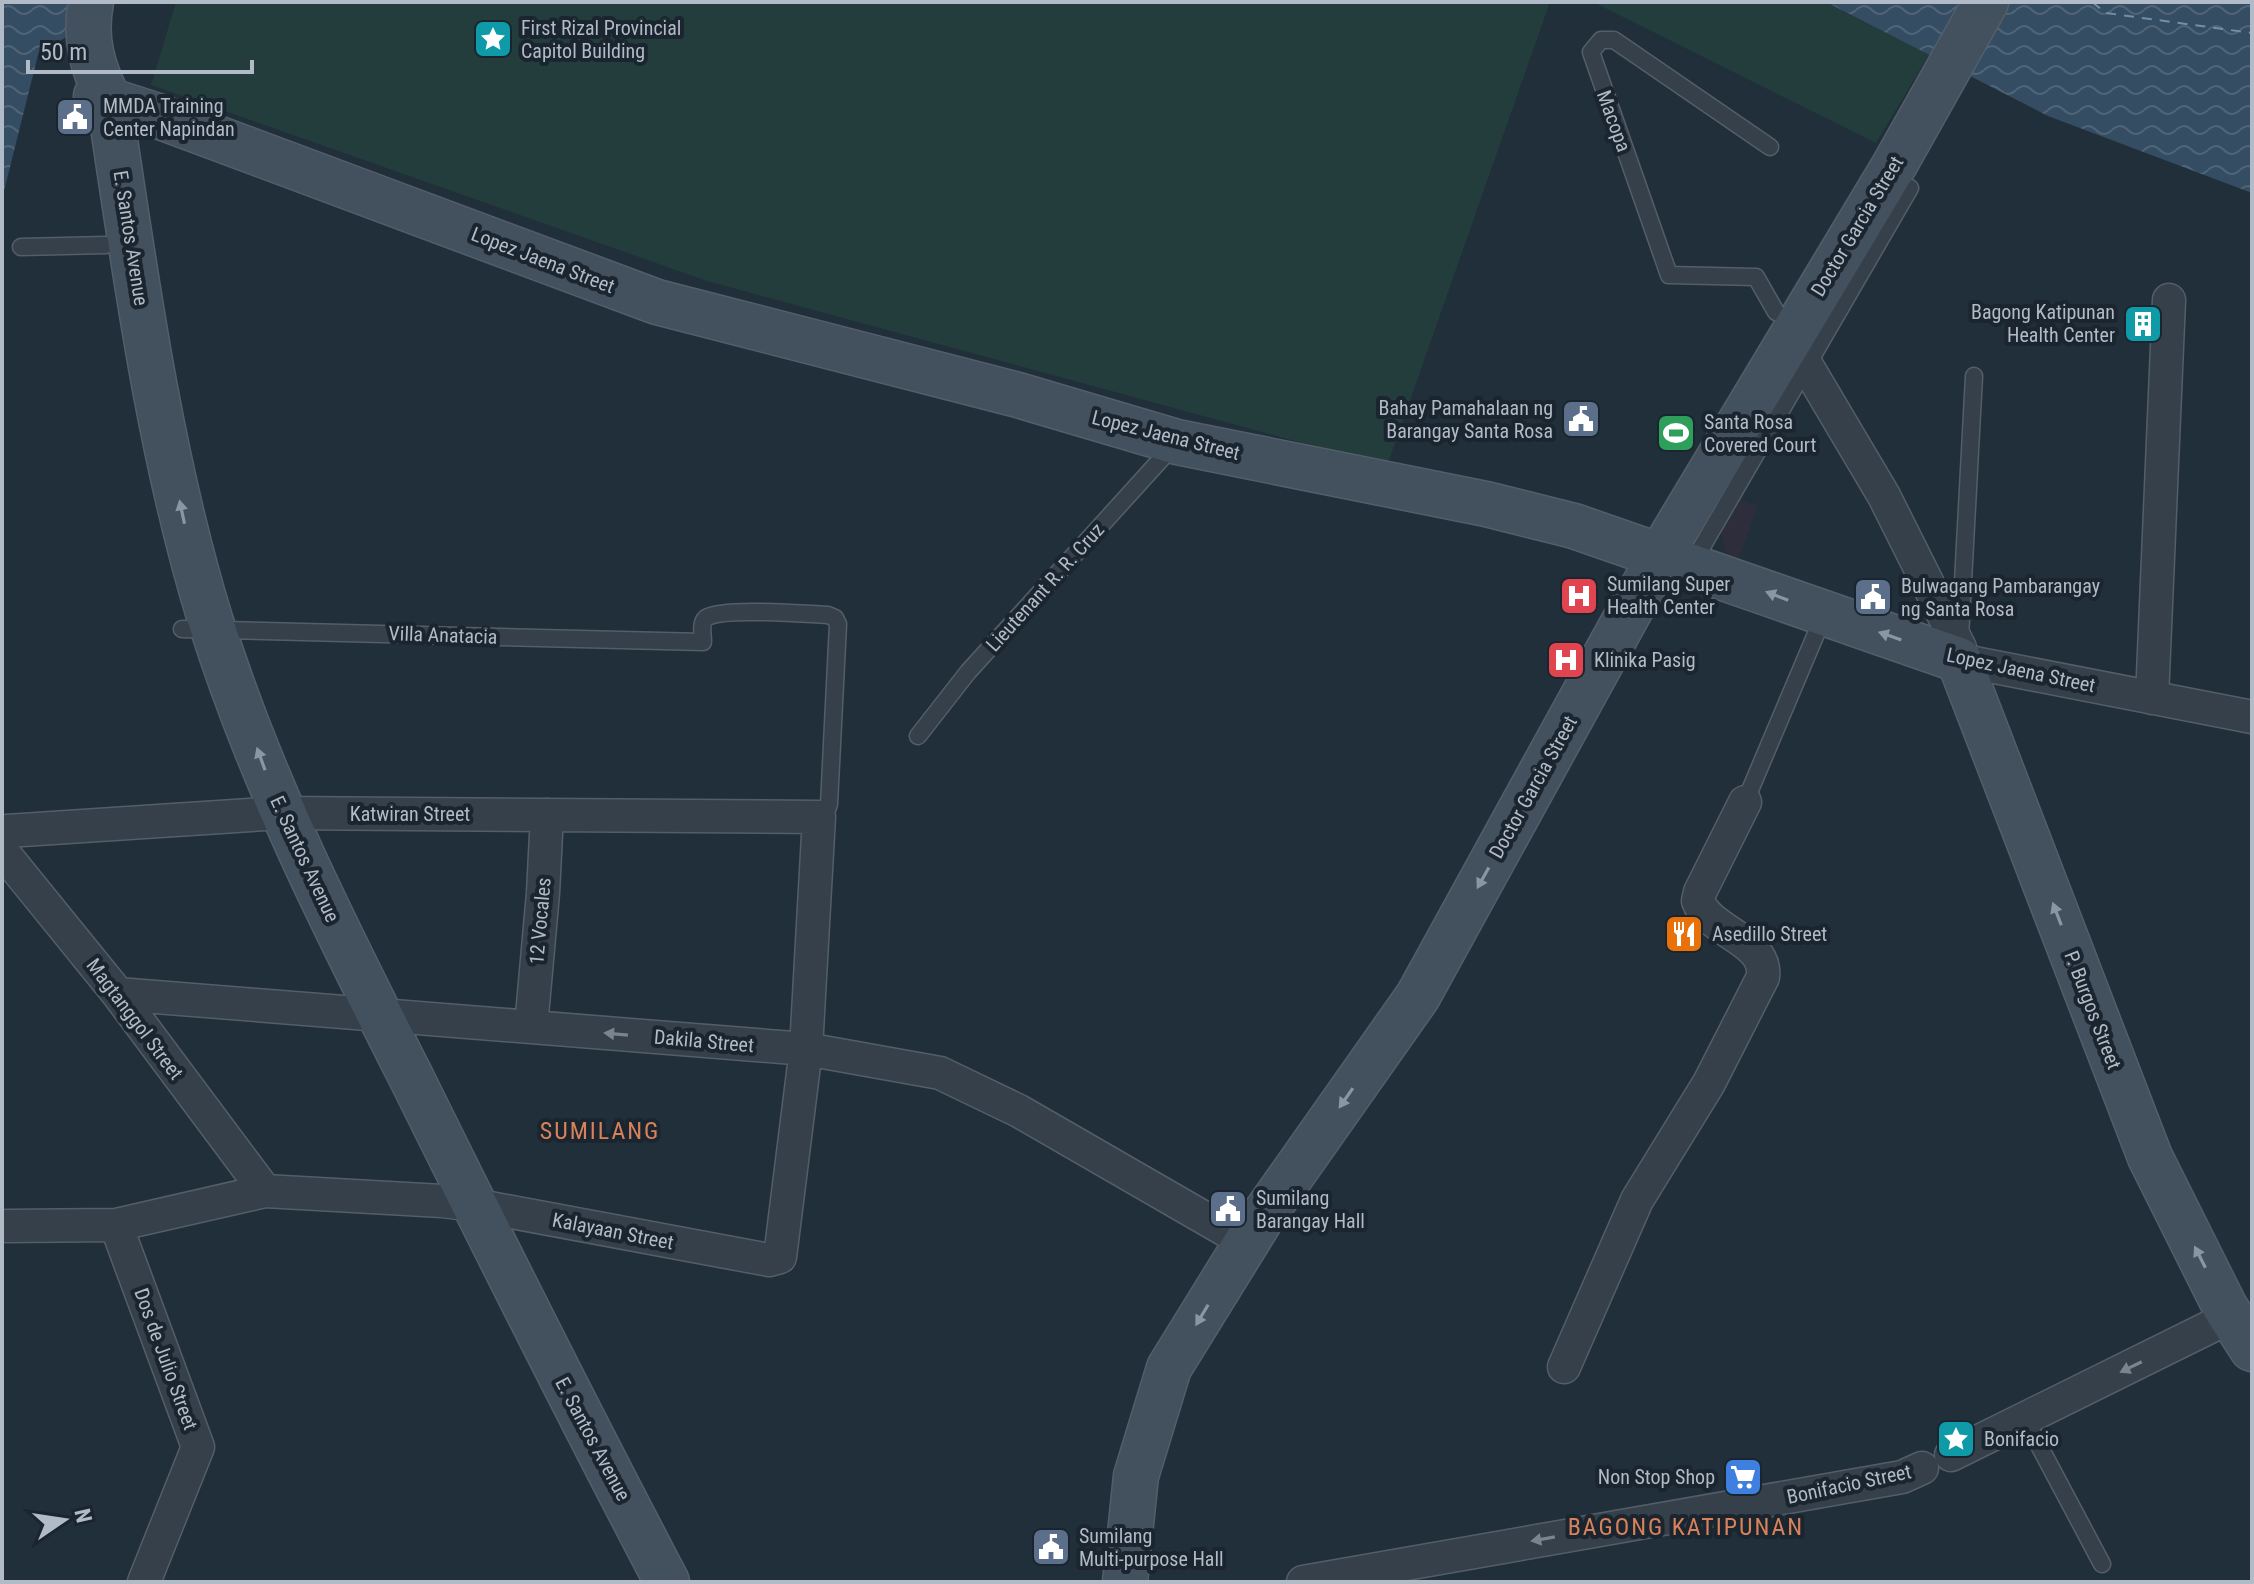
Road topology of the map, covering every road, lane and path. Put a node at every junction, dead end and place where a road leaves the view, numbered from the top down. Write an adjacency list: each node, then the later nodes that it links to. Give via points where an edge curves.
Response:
1 (1986, 2): 5 (street, Doctor Garcia Street)
2 (90, 15): 3 (street, E. Santos Avenue, via 89,48)
3 (109, 94): 6 (street, E. Santos Avenue, via 97,149); 12 (street, Lopez Jaena Street, via 657,302 1018,395); 17 (street, E. Santos Avenue, one-way to 3, via 191,554 147,349)
4 (1770, 147): 9 (lane, Macopa, via 1614,40 1601,40 1591,52 1669,275 1756,277)
5 (1902, 176): 10 (lane); 13 (street, Doctor Garcia Street)
6 (106, 245): 7 (lane); 17 (street, E. Santos Avenue, via 118,352 161,560)
7 (21, 247)
8 (2169, 300): 19 (street)
9 (1776, 312)
10 (1804, 360): 13 (lane); 18 (street, via 1884,496)
11 (1974, 376): 18 (lane)
12 (1177, 442): 13 (street, Lopez Jaena Street, via 1486,504); 21 (lane, Lieutenant R. R. Cruz, via 968,672)
13 (1676, 560): 14 (street, Lopez Jaena Street); 15 (street, Doctor Garcia Street)
14 (1732, 579): 15 (street, via 1672,586); 16 (street, Lopez Jaena Street, one-way to 14)
15 (1628, 613): 36 (street, Doctor Garcia Street, one-way to 36, via 1418,996)
16 (1824, 613): 18 (street, Lopez Jaena Street, one-way to 16); 22 (lane)
17 (198, 629): 23 (street, E. Santos Avenue); 25 (lane, Villa Anatacia, via 703,642 702,625 712,616 828,615 838,624 829,804 825,816)
18 (1959, 654): 19 (street, Lopez Jaena Street); 37 (street, P. Burgos Street, one-way to 18, via 2150,1157)
19 (2152, 698): 20 (street, Lopez Jaena Street)
20 (2252, 717)
21 (918, 736)
22 (1745, 802): 38 (street, via 1698,901 1708,918 1761,960 1763,977 1709,1083 1637,1200)
23 (266, 813): 24 (street, Katwiran Street); 26 (street, Katwiran Street); 29 (street, E. Santos Avenue)
24 (547, 815): 25 (street, Katwiran Street); 30 (street, 12 Vocales)
25 (819, 817): 31 (street, Kalayaan Street)
26 (2, 835)
27 (2, 851): 28 (street, Magtanggol Street)
28 (118, 994): 29 (street, Dakila Street); 32 (street, Magtanggol Street)
29 (363, 1014): 30 (street, Dakila Street); 33 (street, E. Santos Avenue)
30 (531, 1027): 31 (street, Dakila Street, one-way to 30)
31 (806, 1049): 33 (street, Kalayaan Street, via 780,1257 769,1260); 36 (street, Dakila Street, via 940,1073 1019,1111)
32 (265, 1191): 33 (street, Kalayaan Street); 34 (street, Kalayaan Street)
33 (458, 1203): 44 (street, E. Santos Avenue); 45 (street, E. Santos Avenue, via 546,1350)
34 (116, 1225): 35 (street, Kalayaan Street); 43 (street, Dos de Julio Street, via 198,1447)
35 (7, 1226)
36 (1246, 1242): 46 (street, Doctor Garcia Street, one-way to 46, via 1169,1368 1136,1476)
37 (2241, 1333): 39 (street, one-way to 39)
38 (1564, 1367)
39 (2025, 1419): 40 (street); 42 (lane)
40 (1951, 1455)
41 (1922, 1468): 47 (street, Bonifacio Street, one-way to 47, via 1902,1477)
42 (2102, 1564)
43 (144, 1582)
44 (637, 1582)
45 (667, 1582)
46 (1125, 1582)
47 (1303, 1582)

